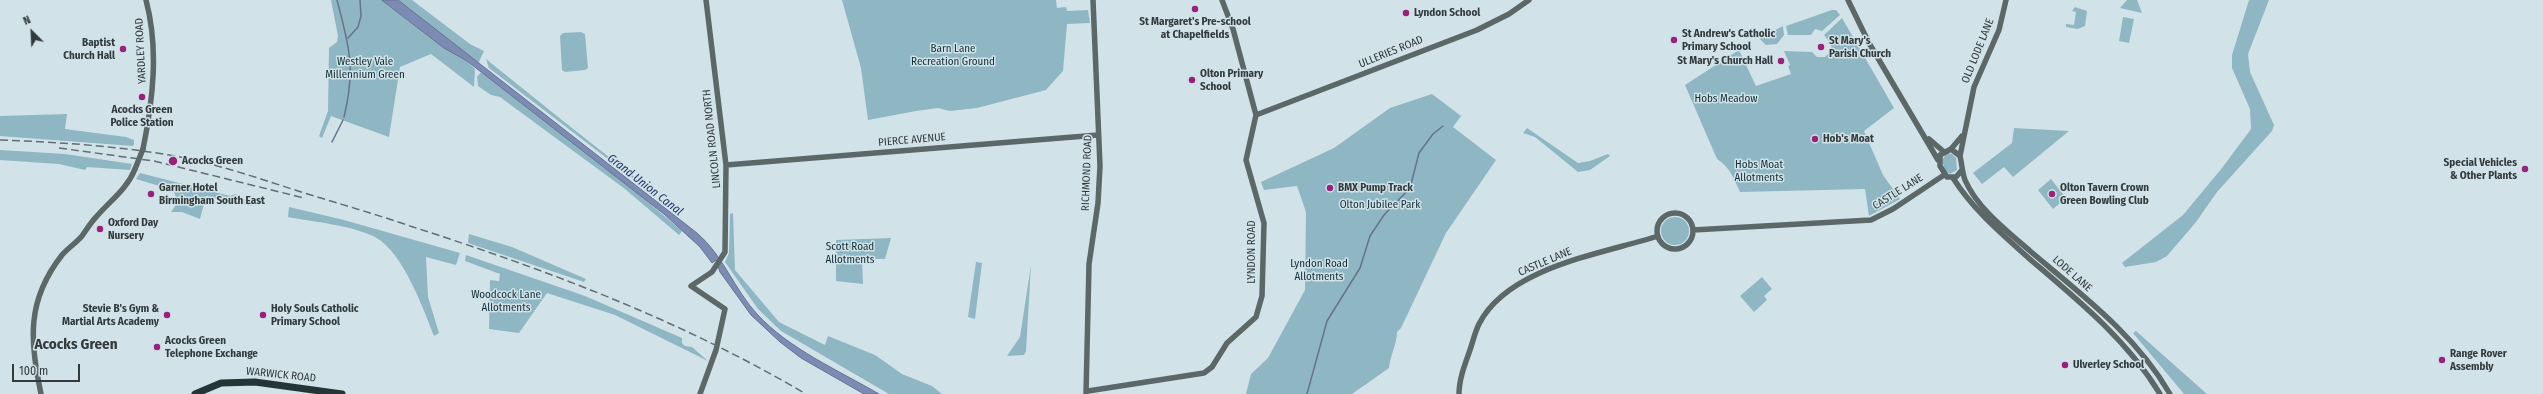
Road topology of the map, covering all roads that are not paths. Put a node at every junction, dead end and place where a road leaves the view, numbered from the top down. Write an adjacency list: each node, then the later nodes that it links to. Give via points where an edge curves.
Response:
1 (146, 0): 23 (street, YARDLEY ROAD, bridge, via 154,76 151,110 142,149 135,169 121,192 58,261 37,303 32,327 32,345)
2 (706, 0): 16 (street, LINCOLN ROAD NORTH)
3 (1093, 0): 10 (street, RICHMOND ROAD)
4 (1222, 0): 8 (street, via 1234,30)
5 (1529, 0): 8 (street, ULLERIES ROAD, via 1509,14 1477,30)
6 (1848, 0): 11 (street, via 1886,74)
7 (2006, 0): 9 (street, OLD LODE LANE, via 1999,30 1974,87)
8 (1256, 115): 22 (street, LYNDON ROAD, via 1246,160 1264,223 1262,296 1256,317 1227,343 1212,367 1204,373)
9 (1963, 133): 12 (street, OLD LODE LANE); 14 (street, OLD LODE LANE)
10 (1098, 135): 16 (street, PIERCE AVENUE); 22 (street, RICHMOND ROAD, via 1099,199 1089,264 1085,385)
11 (1926, 136): 13 (street); 15 (street)
12 (1951, 150): 13 (street); 14 (street)
13 (1943, 151): 15 (street)
14 (1960, 156): 17 (street)
15 (1938, 160): 18 (street)
16 (726, 165): 26 (street, LINCOLN ROAD NORTH, via 724,255 712,272 691,286 725,308 716,350)
17 (1962, 170): 19 (street); 29 (street, LODE LANE, via 1965,180 1980,203 2128,338 2151,365)
18 (1944, 174): 19 (street); 20 (street, CASTLE LANE, via 1893,209 1871,220)
19 (1953, 178): 28 (street, LODE LANE, via 1973,207 2094,316)
20 (1693, 230): 21 (street, via 1688,243 1677,248 1666,246); 21 (street, via 1688,219 1682,214 1671,213 1658,223)
21 (1658, 236): 27 (street, CASTLE LANE, via 1579,258 1535,276 1507,292 1479,324 1462,375)
22 (1087, 392)
23 (41, 394)
24 (195, 394): 25 (highway, WARWICK ROAD, via 221,383 255,382)
25 (342, 394)
26 (700, 394)
27 (1459, 394)
28 (2160, 394)
29 (2170, 394)

